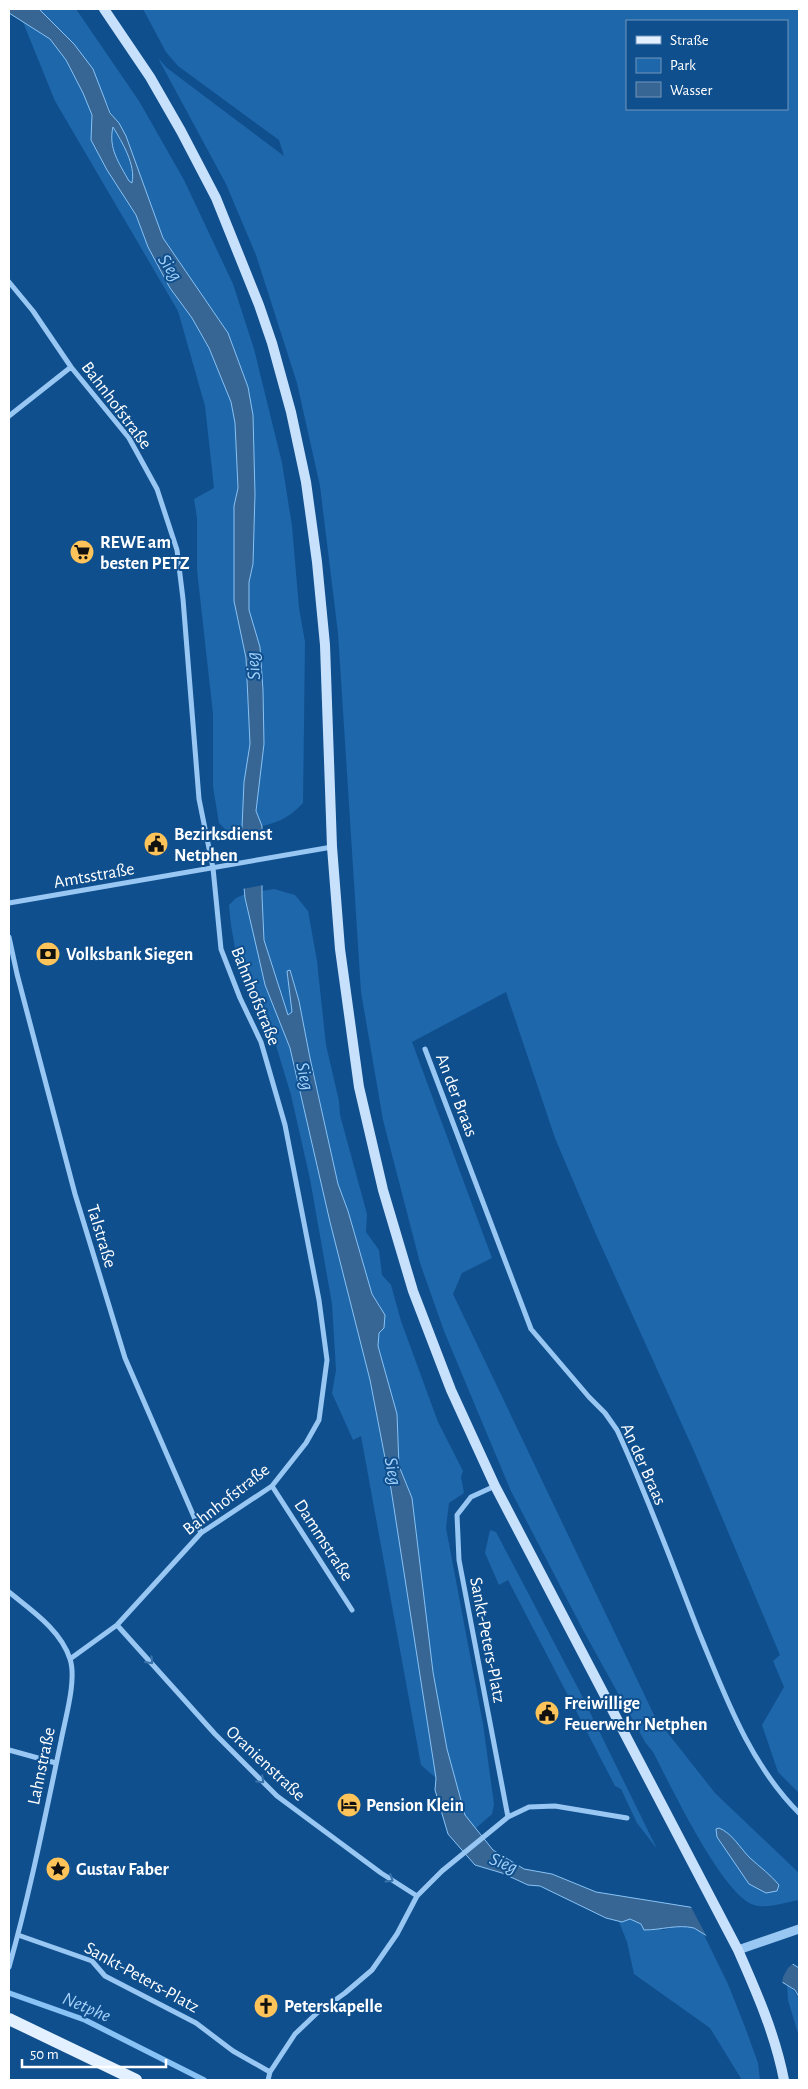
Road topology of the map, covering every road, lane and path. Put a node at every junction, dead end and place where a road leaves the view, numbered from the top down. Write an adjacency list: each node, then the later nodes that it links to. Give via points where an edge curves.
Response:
1 (104, 9): 5 (main road, via 150,77 216,198 260,305 274,352 306,482 317,562 325,644)
2 (9, 282): 3 (street, Bahnhofstraße)
3 (71, 367): 4 (street); 6 (street, Bahnhofstraße, via 129,438 157,489 177,550 199,799)
4 (9, 416)
5 (332, 848): 6 (street, Amtsstraße); 11 (main road, via 340,949 359,1087 383,1190 413,1291 451,1390)
6 (213, 868): 7 (street, Amtsstraße); 10 (street, Bahnhofstraße, via 221,949 261,1042 285,1125 319,1300 327,1360 319,1420 306,1443)
7 (9, 904)
8 (9, 937): 12 (street, Talstraße, via 75,1194 125,1358)
9 (425, 1049): 19 (street, An der Braas, via 531,1329 617,1430 726,1698 768,1776)
10 (272, 1486): 12 (street, Bahnhofstraße); 14 (street, Dammstraße)
11 (495, 1486): 20 (street, Sankt-Peters-Platz, via 471,1498 458,1515 458,1542); 25 (main road)
12 (201, 1533): 15 (street, Bahnhofstraße)
13 (9, 1592): 16 (street, Lahnstraße, via 48,1626)
14 (352, 1610)
15 (117, 1625): 16 (street, Bahnhofstraße); 22 (street, Oranienstraße, one-way to 22, via 215,1734 277,1796)
16 (70, 1659): 18 (street, Lahnstraße, via 69,1699)
17 (9, 1750): 18 (street)
18 (56, 1763): 24 (street, Lahnstraße)
19 (799, 1813)
20 (508, 1817): 21 (street, Sankt-Peters-Platz, via 529,1807 555,1806); 22 (street, Sankt-Peters-Platz)
21 (627, 1818)
22 (417, 1896): 28 (street, Sankt-Peters-Platz, via 397,1934 372,1970 300,2029)
23 (799, 1929): 25 (street)
24 (18, 1935): 26 (street, Lahnstraße); 28 (street, Sankt-Peters-Platz, via 92,1961 104,1976 196,2022)
25 (738, 1950): 30 (main road, via 771,2029)
26 (9, 1967)
27 (9, 2019): 29 (main road)
28 (270, 2078)
29 (136, 2080)
30 (784, 2080)

